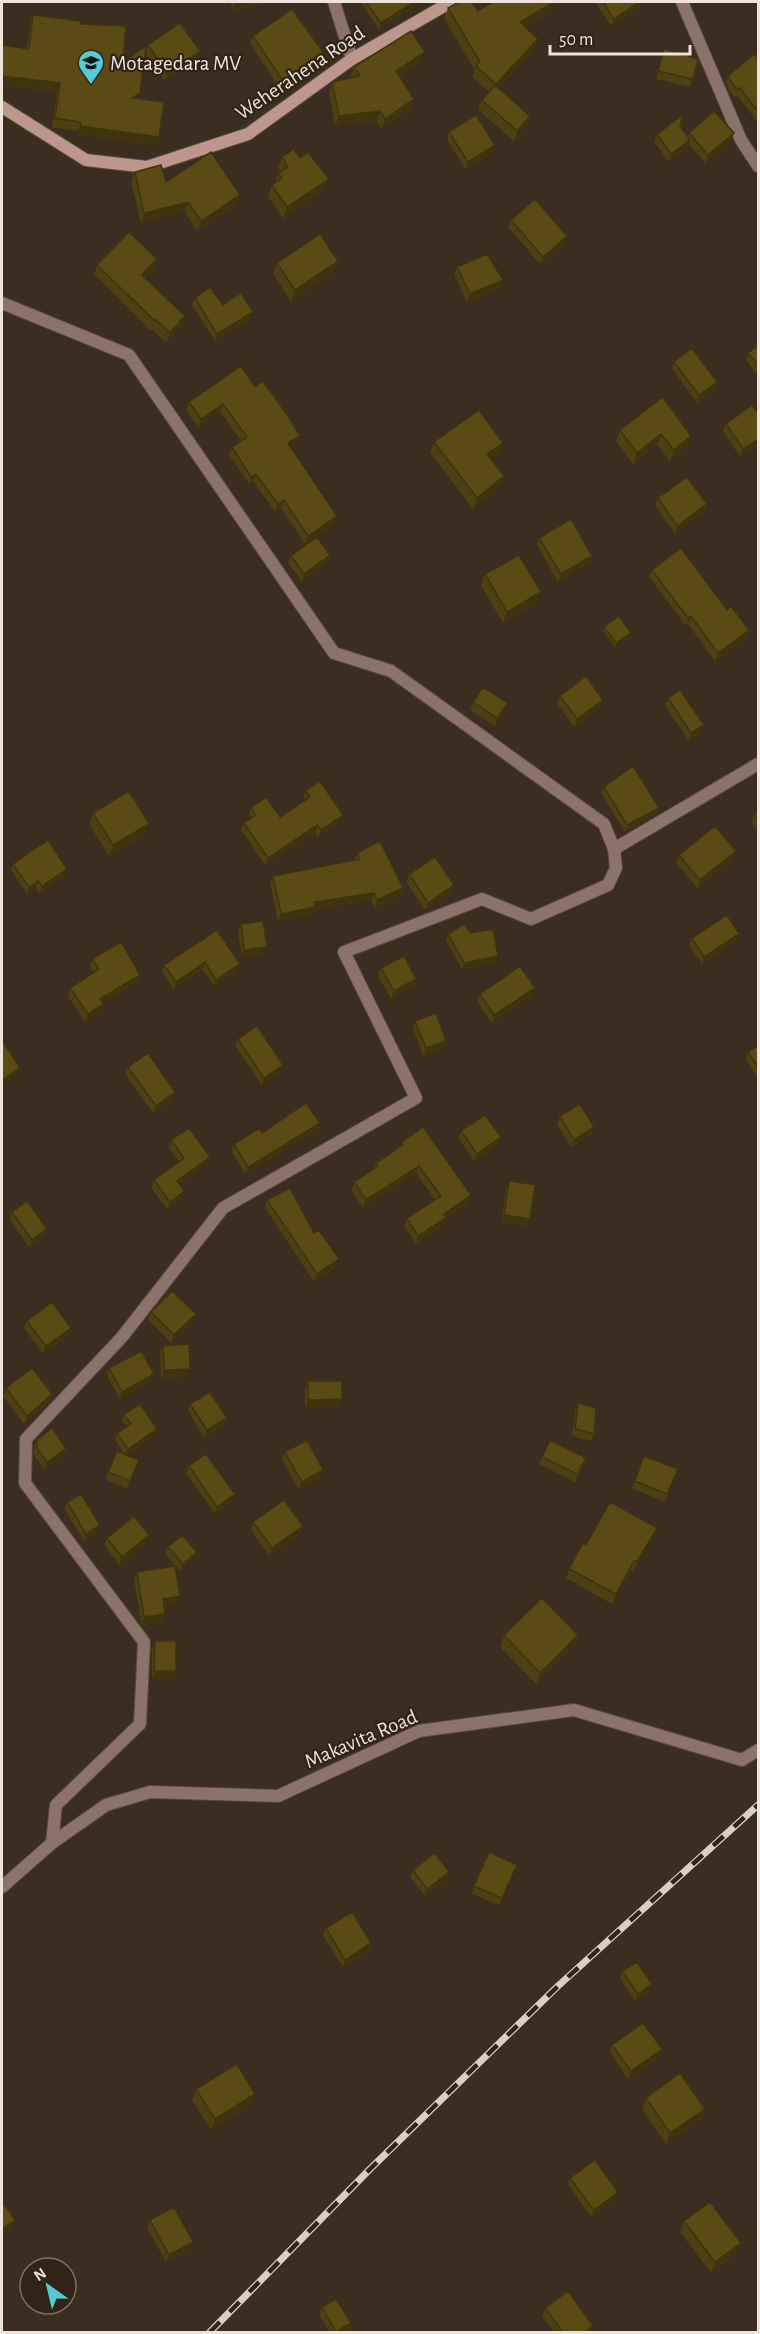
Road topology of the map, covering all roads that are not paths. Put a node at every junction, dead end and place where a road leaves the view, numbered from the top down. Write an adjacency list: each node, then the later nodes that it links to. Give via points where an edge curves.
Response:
1 (334, 2): 4 (street)
2 (451, 2): 4 (main road, Weherahena Road)
3 (682, 2): 6 (street, via 741,140)
4 (352, 59): 5 (main road, Weherahena Road, via 248,134 147,167 86,160)
5 (2, 107)
6 (759, 166)
7 (2, 303): 9 (street, via 129,355 334,653 391,671 604,824)
8 (759, 764): 9 (street)
9 (614, 849): 11 (street, via 616,868 608,885 531,919 482,899 344,952 416,1098 223,1208 122,1337 26,1439 26,1483 144,1642 141,1724 56,1805)
10 (759, 1750): 11 (street, Makavita Road, via 742,1760 574,1710 419,1731 278,1796 150,1792 106,1805)
11 (52, 1842): 12 (street, Makavita Road)
12 (2, 1887)

